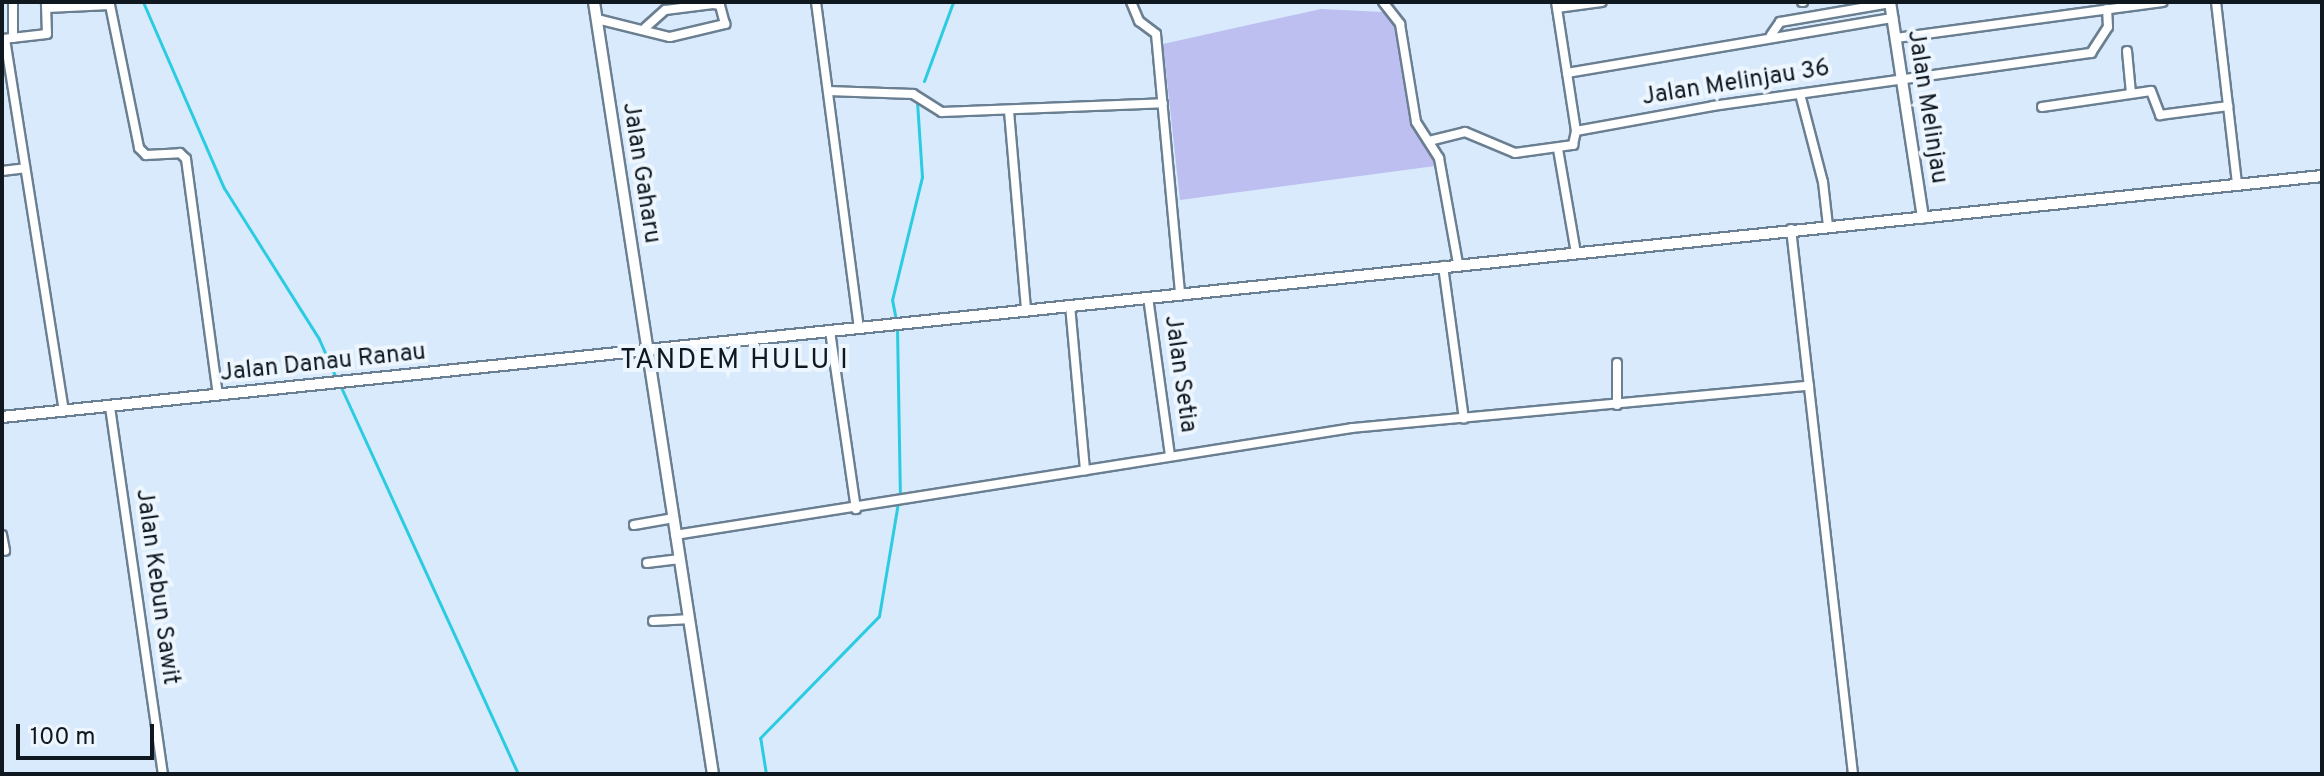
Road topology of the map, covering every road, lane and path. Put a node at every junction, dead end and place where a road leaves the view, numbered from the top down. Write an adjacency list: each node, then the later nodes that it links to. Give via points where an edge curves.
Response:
1 (13, 2): 18 (street)
2 (594, 2): 14 (street, Jalan Gaharu)
3 (816, 2): 22 (street)
4 (1131, 2): 25 (street, via 1139,21 1156,34)
5 (1383, 2): 30 (street, via 1398,16 1416,122)
6 (1602, 2): 11 (street)
7 (2163, 2): 12 (street)
8 (2216, 2): 26 (street)
9 (1890, 3): 13 (street, Jalan Melinjau); 16 (street, via 1780,22)
10 (46, 5): 18 (street, via 47,34); 51 (street, via 110,5 139,148 146,155 180,153 186,159)
11 (1557, 5): 20 (street)
12 (2107, 9): 17 (street); 21 (street, Jalan Melinjau 36, via 2108,27 2091,53)
13 (1893, 18): 16 (street); 17 (street, Jalan Melinjau)
14 (597, 19): 15 (street); 48 (street, Jalan Gaharu)
15 (645, 28): 15 (street, via 675,37 725,25 721,7 713,4 665,10)
16 (1771, 35): 20 (street)
17 (1896, 38): 21 (street, Jalan Melinjau)
18 (7, 39): 32 (street)
19 (2127, 51): 23 (street)
20 (1567, 73): 29 (street)
21 (1902, 79): 24 (street, Jalan Melinjau 36); 36 (street, Jalan Melinjau)
22 (828, 91): 28 (street, via 913,94 942,112); 46 (street)
23 (2131, 93): 26 (street, via 2151,91 2160,115); 27 (street)
24 (1800, 94): 29 (street, Jalan Melinjau 36); 37 (street, via 1823,182)
25 (1163, 103): 28 (street); 42 (street)
26 (2228, 106): 35 (street)
27 (2042, 107)
28 (1009, 111): 45 (street)
29 (1576, 131): 31 (street, via 1573,145)
30 (1429, 141): 31 (street, via 1440,134 1465,132 1508,152); 40 (street, via 1439,158)
31 (1558, 149): 39 (street)
32 (25, 168): 33 (street); 54 (street)
33 (2, 171)
34 (2322, 176): 35 (street, Jalan Danau Ranau)
35 (2237, 184): 36 (street, Jalan Danau Ranau)
36 (1923, 217): 37 (street, Jalan Danau Ranau)
37 (1828, 226): 38 (street, Jalan Danau Ranau)
38 (1791, 229): 39 (street, Jalan Danau Ranau); 50 (street)
39 (1576, 253): 40 (street, Jalan Danau Ranau)
40 (1458, 264): 41 (street, Jalan Danau Ranau)
41 (1443, 266): 42 (street, Jalan Danau Ranau); 56 (street)
42 (1180, 294): 43 (street, Jalan Danau Ranau)
43 (1148, 297): 44 (street, Jalan Danau Ranau); 57 (street, Jalan Setia)
44 (1070, 305): 45 (street, Jalan Danau Ranau); 58 (street)
45 (1026, 308): 46 (street, Jalan Danau Ranau)
46 (859, 328): 47 (street, Jalan Danau Ranau)
47 (830, 331): 48 (street, Jalan Danau Ranau); 59 (street)
48 (647, 350): 51 (street, Jalan Danau Ranau); 60 (street, Jalan Gaharu)
49 (1617, 363): 52 (street)
50 (1809, 386): 52 (street); 71 (street)
51 (218, 395): 53 (street, Jalan Danau Ranau)
52 (1617, 405): 56 (street)
53 (110, 407): 54 (street, Jalan Danau Ranau); 69 (street, Jalan Kebun Sawit)
54 (64, 411): 55 (street, Jalan Danau Ranau)
55 (2, 417)
56 (1464, 419): 57 (street, via 1352,428)
57 (1170, 455): 58 (street)
58 (1085, 470): 59 (street)
59 (856, 509): 63 (street)
60 (672, 518): 61 (street); 63 (street, Jalan Gaharu)
61 (634, 525)
62 (2, 535): 64 (street)
63 (675, 535): 65 (street, Jalan Gaharu)
64 (5, 551)
65 (678, 559): 66 (street); 67 (street, Jalan Gaharu)
66 (647, 563)
67 (687, 619): 68 (street); 70 (street, Jalan Gaharu)
68 (653, 621)
69 (163, 774)
70 (713, 774)
71 (1853, 774)

